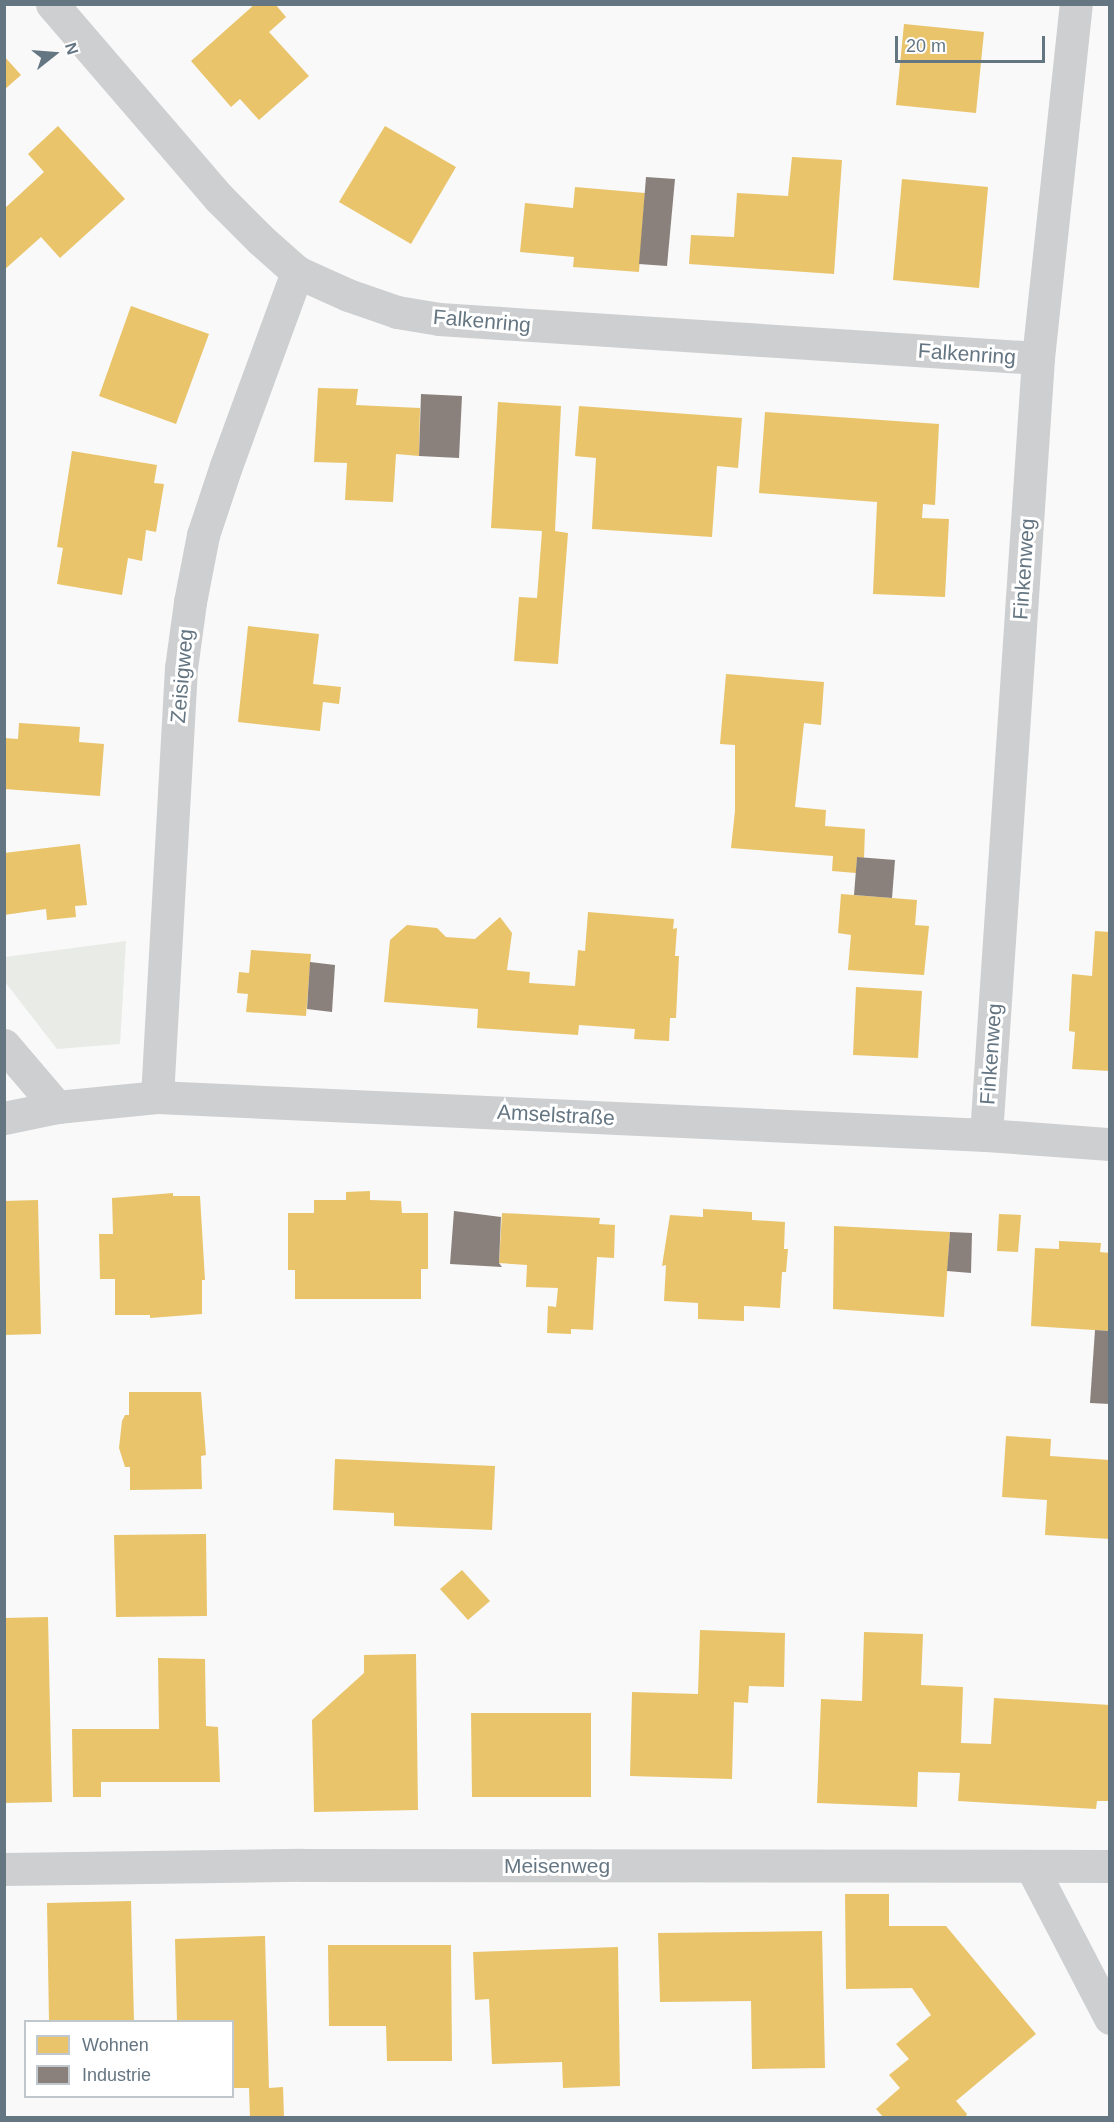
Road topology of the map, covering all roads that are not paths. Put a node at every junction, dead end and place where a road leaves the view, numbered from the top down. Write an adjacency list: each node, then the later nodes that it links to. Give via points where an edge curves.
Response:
1 (52, 4): 3 (street, Falkenring, via 219,198)
2 (1076, 4): 4 (street, Finkenweg)
3 (297, 272): 4 (street, Falkenring, via 397,312 439,320); 6 (street, Zeisigweg, via 225,466 203,535 190,603 180,680)
4 (1038, 358): 9 (street, Finkenweg)
5 (4, 1045): 7 (street)
6 (157, 1097): 7 (street, Amselstraße); 9 (street, Amselstraße)
7 (57, 1107): 8 (street, Amselstraße)
8 (4, 1119)
9 (986, 1135): 10 (street, Amselstraße)
10 (1110, 1144)
11 (1110, 1866): 12 (street, Meisenweg)
12 (1032, 1868): 13 (street, Meisenweg, via 302,1865); 14 (street)
13 (4, 1869)
14 (1110, 2018)

